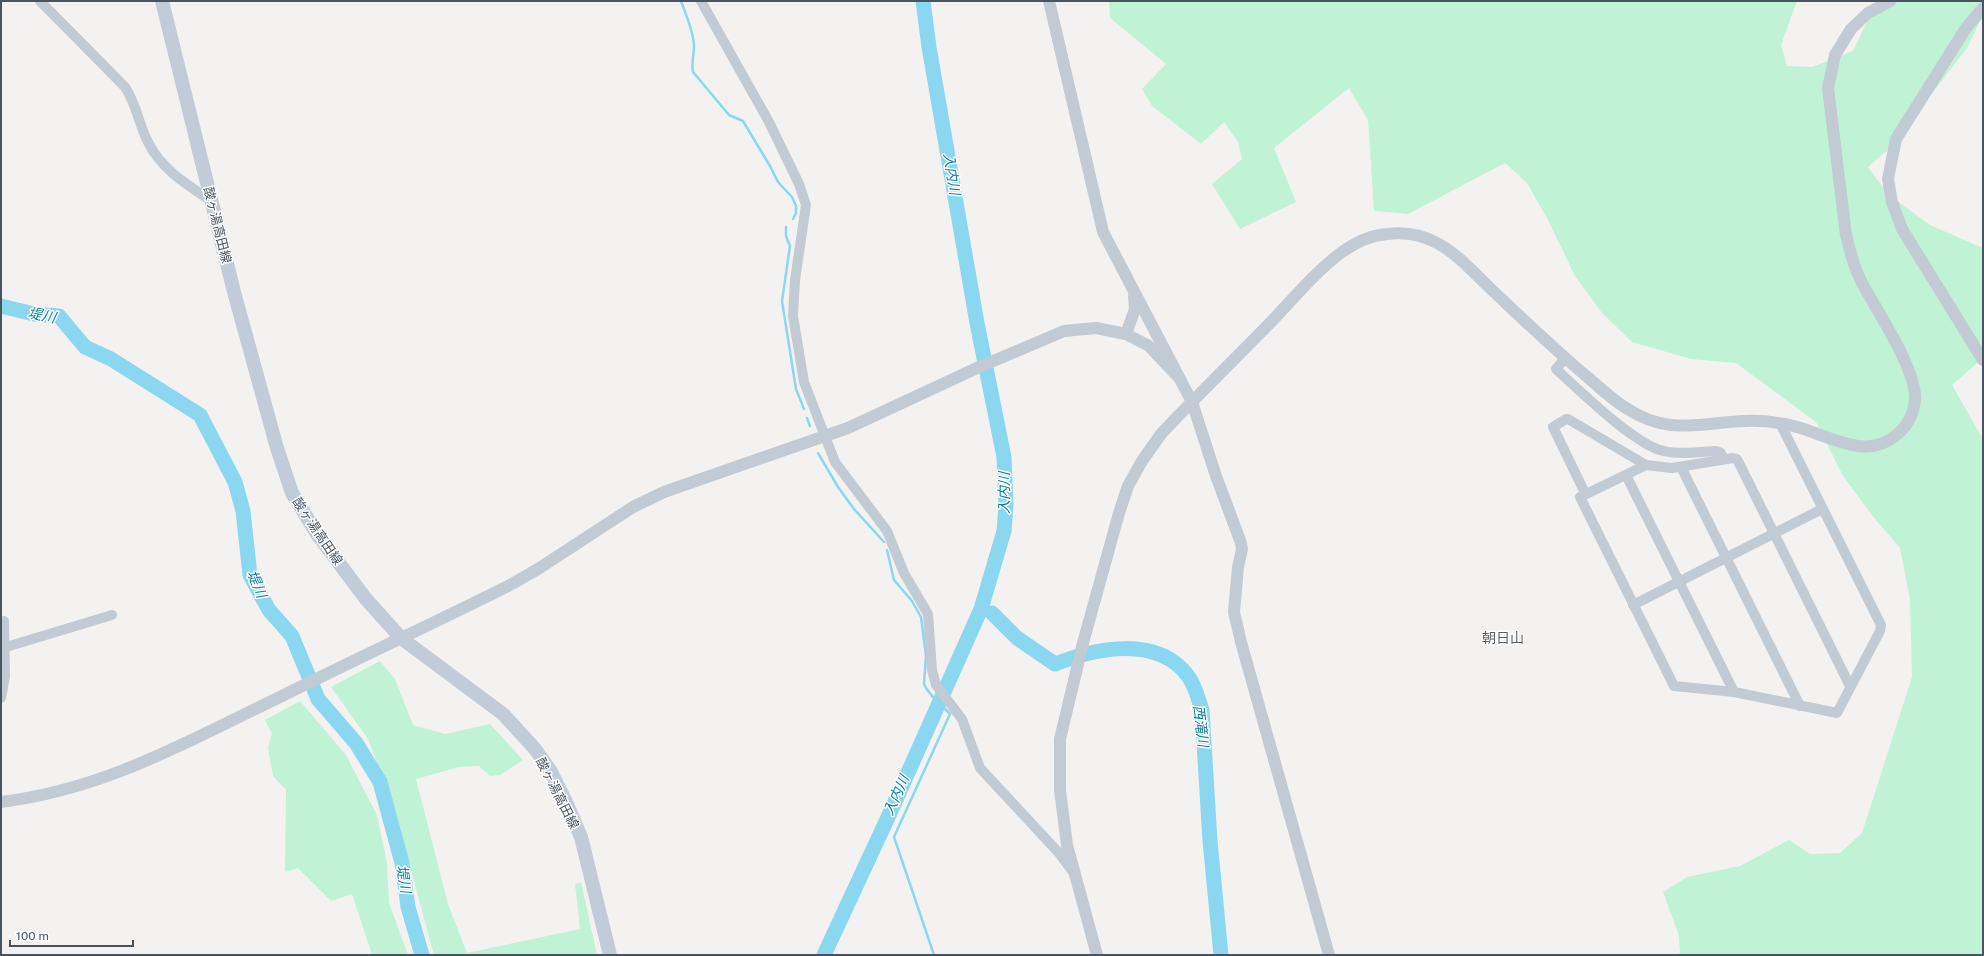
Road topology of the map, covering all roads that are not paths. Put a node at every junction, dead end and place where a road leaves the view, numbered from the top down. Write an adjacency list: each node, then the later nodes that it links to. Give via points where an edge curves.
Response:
1 (40, 1): 7 (street, via 125,87 133,99 149,145 158,159 172,174)
2 (162, 1): 7 (main road, 酸ヶ湯高田線)
3 (701, 1): 15 (street, via 769,122 799,184 806,205 795,280 793,316 804,382)
4 (1049, 1): 8 (street, via 1103,232)
5 (1890, 1): 14 (street, via 1868,13 1851,29 1835,55 1828,88 1851,257 1910,375 1915,392 1912,412 1899,434 1883,444 1867,447 1839,442)
6 (1983, 8): 11 (street, via 1966,28 1896,139 1888,179 1892,202 1902,229)
7 (213, 202): 28 (main road, 酸ヶ湯高田線, via 234,292 292,493 317,534 366,599)
8 (1133, 291): 9 (street, via 1135,308); 12 (street)
9 (1126, 334): 12 (street, via 1149,346); 15 (street, via 1096,328 1064,331 848,428)
10 (1565, 358): 13 (street, via 1444,247 1416,235 1386,234 1357,243 1332,260); 14 (street, via 1624,407 1655,422 1681,427 1744,421); 16 (street, via 1556,369 1612,419 1648,446 1673,452 1716,451 1721,453)
11 (1983, 360)
12 (1179, 378): 13 (street)
13 (1192, 402): 35 (street, via 1161,434 1128,486 1078,662 1060,739 1059,765 1067,845); 38 (street, via 1241,543 1234,612)
14 (1780, 423): 21 (street)
15 (824, 436): 28 (street, via 664,492 633,507 510,585); 35 (street, via 835,462 887,531 904,573 928,614 932,670 936,685 962,719 980,768)
16 (1723, 459): 18 (street); 22 (street, via 1737,459)
17 (1646, 465): 18 (street); 19 (street); 20 (street, via 1566,419 1552,427)
18 (1681, 467): 23 (street)
19 (1626, 474): 20 (street); 24 (street)
20 (1586, 493): 25 (street, via 1580,498)
21 (1822, 509): 22 (street); 30 (street, via 1882,628)
22 (1775, 533): 23 (street); 30 (street)
23 (1726, 558): 24 (street); 33 (street)
24 (1680, 580): 25 (street); 31 (street)
25 (1633, 605): 31 (street, via 1674,686)
26 (112, 615): 29 (street)
27 (4, 621): 29 (street)
28 (401, 638): 34 (street, via 178,747 107,777 35,798); 36 (main road, 酸ヶ湯高田線, via 503,714 536,749 550,770 580,837)
29 (6, 646): 32 (street)
30 (1850, 686): 33 (street, via 1836,713)
31 (1734, 692): 33 (street)
32 (1, 698)
33 (1800, 706)
34 (1, 802)
35 (1074, 873): 37 (street)
36 (610, 955)
37 (1097, 955)
38 (1329, 955)

